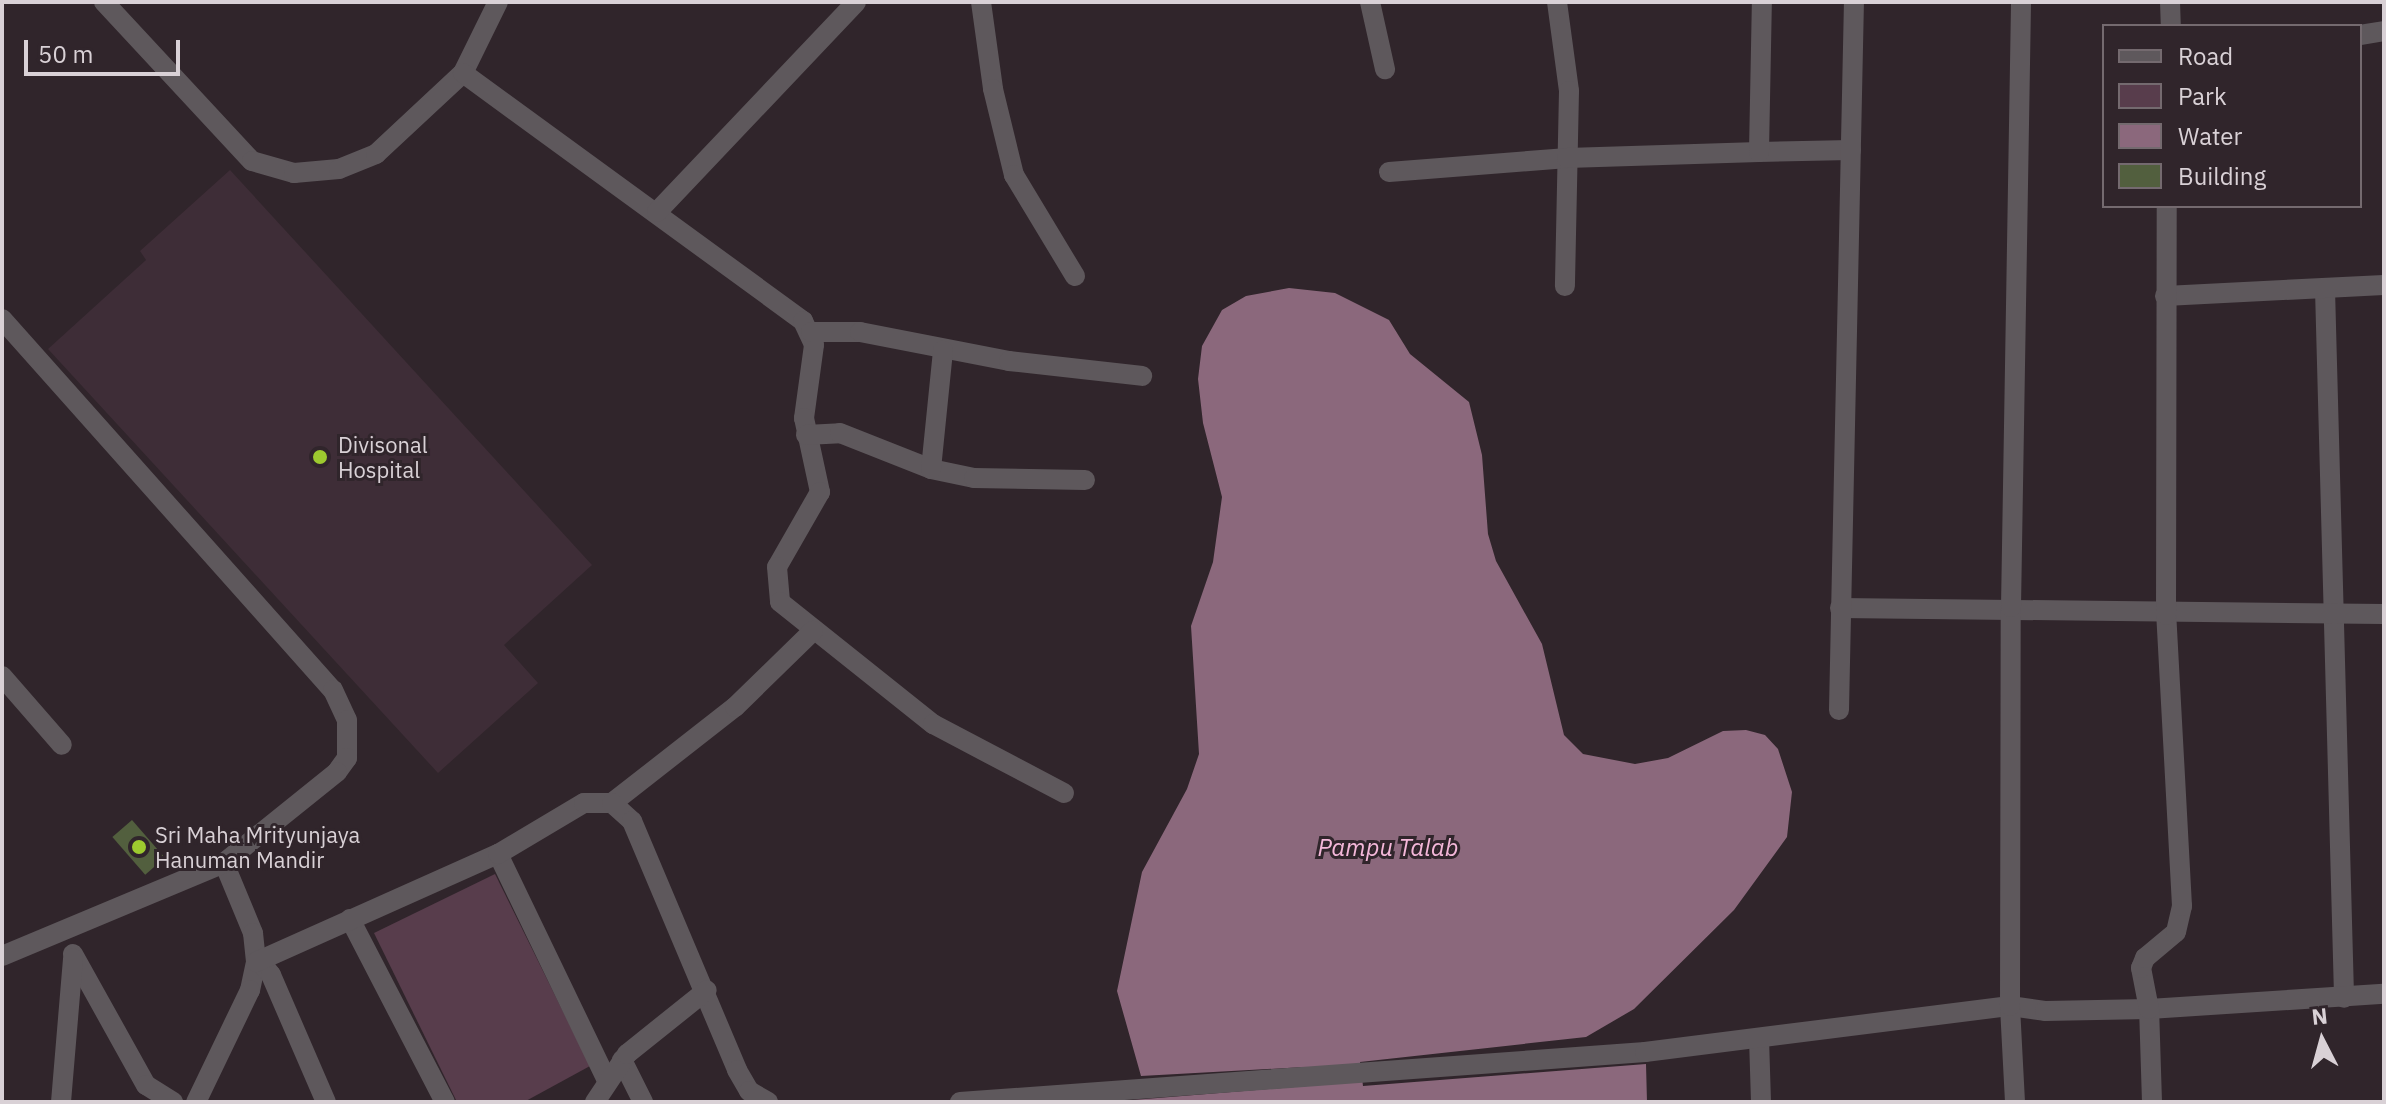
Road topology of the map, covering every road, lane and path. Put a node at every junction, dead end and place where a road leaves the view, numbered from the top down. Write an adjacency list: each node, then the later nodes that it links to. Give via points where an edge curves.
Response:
1 (104, 2): 15 (street, via 252,161 294,173 339,169 376,154)
2 (498, 2): 15 (street)
3 (856, 2): 21 (street)
4 (981, 2): 22 (street, via 993,89 1014,175)
5 (1370, 2): 14 (street)
6 (1557, 2): 18 (street, via 1569,91)
7 (1762, 2): 17 (street)
8 (1854, 2): 16 (street)
9 (2021, 2): 34 (street)
10 (2170, 2): 11 (street)
11 (2171, 24)
12 (2384, 31): 13 (street)
13 (2362, 35)
14 (1385, 69)
15 (463, 73): 21 (street)
16 (1851, 150): 17 (street); 35 (street)
17 (1759, 152): 18 (street)
18 (1567, 158): 19 (street); 24 (street)
19 (1389, 172)
20 (2167, 208): 26 (street)
21 (657, 212): 28 (street)
22 (1075, 276)
23 (2384, 285): 25 (street)
24 (1565, 286)
25 (2325, 289): 26 (street); 36 (street)
26 (2165, 296): 38 (street)
27 (2, 319): 46 (street, via 340,704 350,737 347,758 337,772)
28 (811, 332): 29 (street, via 860,332); 31 (street)
29 (943, 351): 30 (street); 32 (street)
30 (1142, 376)
31 (806, 435): 32 (street, via 840,433); 39 (street, via 820,492 777,567 775,585 780,602)
32 (931, 469): 33 (street, via 1022,482)
33 (1085, 480)
34 (2011, 607): 35 (street); 38 (street); 55 (street)
35 (1840, 608): 41 (street)
36 (2335, 612): 37 (street); 38 (street); 54 (street)
37 (2384, 614)
38 (2166, 615): 56 (street, via 2182,906 2176,932 2145,958 2141,968)
39 (813, 631): 43 (street, via 933,724); 44 (street, via 735,707)
40 (2, 676): 42 (street)
41 (1839, 710)
42 (62, 745)
43 (1064, 793)
44 (612, 803): 45 (street, via 584,803); 52 (street, via 632,821)
45 (498, 854): 47 (street); 60 (street)
46 (224, 863): 48 (street); 51 (street, via 249,922)
47 (350, 919): 51 (street); 65 (street)
48 (69, 928): 49 (street); 50 (street)
49 (73, 954): 62 (street); 63 (street, via 146,1085)
50 (2, 956)
51 (257, 961): 61 (street, via 250,990); 64 (street, via 271,975)
52 (707, 990): 58 (street); 59 (street)
53 (2384, 994): 54 (street)
54 (2344, 998): 56 (street)
55 (2010, 1006): 56 (street); 57 (street); 72 (street)
56 (2149, 1009): 73 (street)
57 (1759, 1038): 70 (street, via 1645,1052); 71 (street)
58 (622, 1060): 60 (street); 67 (street)
59 (737, 1070): 68 (street); 69 (street, via 749,1091)
60 (607, 1080): 66 (street)
61 (202, 1098)
62 (61, 1102)
63 (173, 1102)
64 (326, 1102)
65 (445, 1102)
66 (595, 1102)
67 (643, 1102)
68 (750, 1102)
69 (768, 1102)
70 (960, 1102)
71 (1761, 1102)
72 (2015, 1102)
73 (2152, 1102)

